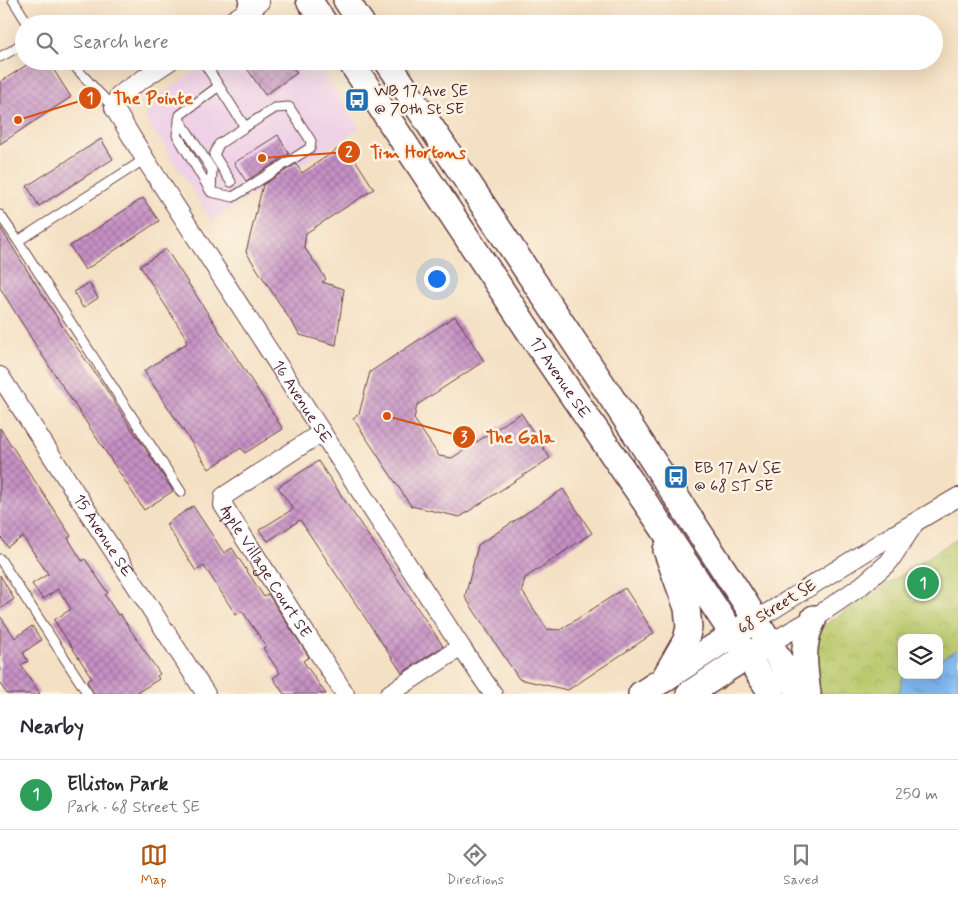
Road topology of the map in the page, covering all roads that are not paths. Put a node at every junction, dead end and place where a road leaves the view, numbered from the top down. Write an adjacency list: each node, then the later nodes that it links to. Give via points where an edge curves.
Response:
1 (13, 0): 5 (lane)
2 (309, 0): 7 (main road)
3 (346, 0): 8 (main road)
4 (255, 2): 6 (street)
5 (22, 15)
6 (238, 15)
7 (319, 15)
8 (356, 15)
9 (15, 48): 10 (lane)
10 (0, 57)
11 (78, 70): 17 (lane)
12 (156, 70): 17 (street, via 119,95)
13 (209, 70): 16 (lane)
14 (356, 70): 27 (main road, 17 Avenue SE)
15 (393, 70): 31 (main road, 17 Avenue SE)
16 (219, 86): 18 (lane); 18 (lane, via 180,114 176,135 211,192 233,197 310,148 311,141 289,107 275,108)
17 (114, 108): 19 (street, 16 Avenue SE)
18 (245, 127): 20 (lane, via 219,144 214,155)
19 (145, 159): 22 (lane); 24 (street, 16 Avenue SE)
20 (231, 182)
21 (0, 215): 22 (lane)
22 (18, 241): 25 (lane)
23 (0, 376): 37 (street, 15 Avenue SE)
24 (322, 432): 34 (street, 16 Avenue SE); 39 (street, Apple Village Court SE, via 224,496 223,505)
25 (181, 492)
26 (958, 497): 28 (street, 68 Street SE)
27 (654, 515): 32 (main road, 17 Avenue SE); 36 (main road, via 687,608 689,627 686,640)
28 (914, 523): 30 (street, 68 Street SE, via 889,562); 31 (street, 68 Street SE)
29 (0, 559): 38 (lane)
30 (814, 618): 33 (street, 68 Street SE); 46 (main road, via 805,648)
31 (756, 620): 32 (main road, 68 Street SE); 33 (main road, 17 Avenue SE)
32 (733, 635): 35 (main road, 17 Avenue SE); 36 (main road, 68 Street SE)
33 (770, 643): 35 (main road, 68 Street SE); 45 (main road, 17 Avenue SE)
34 (461, 647): 40 (street); 41 (street, 16 Avenue SE)
35 (748, 656): 43 (main road, 68 Street SE); 44 (main road, 17 Avenue SE)
36 (663, 680): 42 (main road, 68 Street SE)
37 (203, 693)
38 (88, 694)
39 (345, 694)
40 (389, 694)
41 (493, 694)
42 (641, 694)
43 (689, 694)
44 (772, 694)
45 (800, 694)
46 (808, 694)

